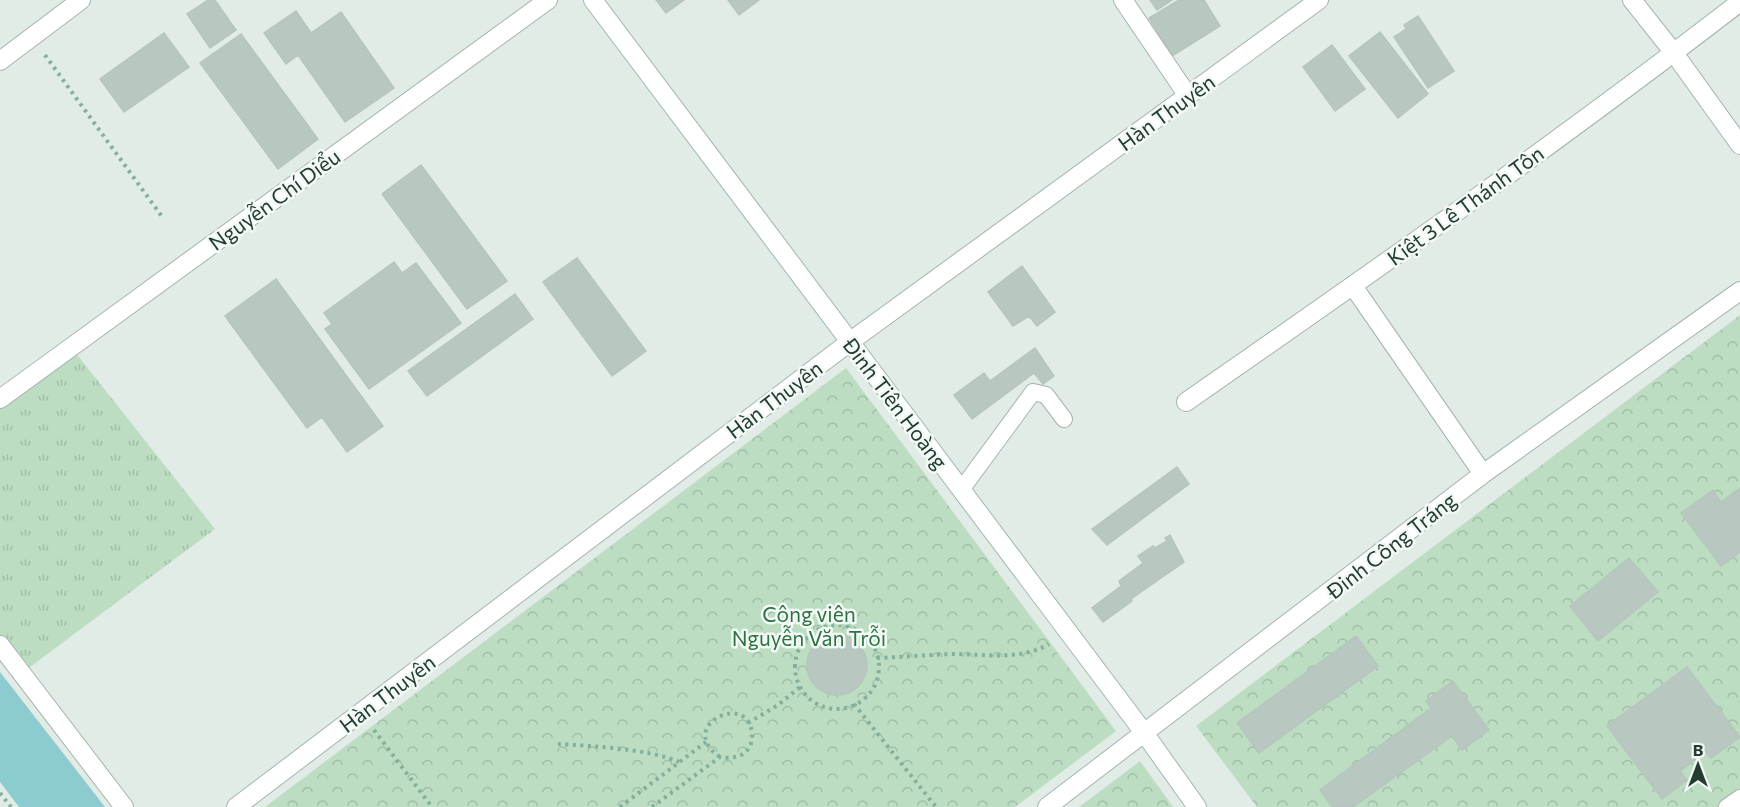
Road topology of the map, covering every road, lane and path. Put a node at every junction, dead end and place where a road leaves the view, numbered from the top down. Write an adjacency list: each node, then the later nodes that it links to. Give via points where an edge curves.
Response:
1 (81, 0): 8 (street)
2 (548, 0): 17 (street, Nguyễn Chí Diểu)
3 (594, 0): 16 (street, Đinh Tiên Hoàng)
4 (1123, 0): 11 (street)
5 (1319, 0): 11 (street, Hàn Thuyên)
6 (1632, 0): 9 (street)
7 (1740, 2): 9 (street, Kiệt 3 Lê Thánh Tôn)
8 (32, 37): 10 (street); 13 (path)
9 (1674, 53): 12 (street); 14 (street, Kiệt 3 Lê Thánh Tôn)
10 (0, 61)
11 (1188, 96): 16 (street, Hàn Thuyên)
12 (1740, 146)
13 (163, 218)
14 (1353, 286): 18 (street, Kiệt 3 Lê Thánh Tôn); 20 (street)
15 (1740, 291): 20 (street, Đinh Công Tráng)
16 (851, 341): 21 (street, Đinh Tiên Hoàng); 27 (street, Hàn Thuyên)
17 (0, 399)
18 (1186, 402)
19 (1064, 419): 21 (lane, via 1046,395 1033,392)
20 (1483, 474): 29 (street, Đinh Công Tráng)
21 (961, 490): 22 (street, Đinh Tiên Hoàng)
22 (1067, 632): 24 (path, via 1043,647 1008,655); 29 (street, Đinh Tiên Hoàng)
23 (0, 645): 37 (street)
24 (878, 658): 25 (path, via 868,639 856,629 828,625 814,631 796,654 794,668); 26 (path, via 877,680 870,692)
25 (800, 687): 26 (path, via 817,704 831,708); 28 (path)
26 (854, 704): 42 (path)
27 (361, 712): 38 (street, Hàn Thuyên); 39 (path)
28 (748, 723): 30 (path, via 738,714 718,715 710,722); 32 (path, via 752,740 748,750 740,757)
29 (1145, 734): 43 (street, Đinh Công Tráng); 44 (street, Đinh Tiên Hoàng)
30 (706, 742): 32 (path); 33 (path)
31 (558, 744): 33 (path, via 661,756)
32 (720, 757): 41 (path)
33 (679, 762): 40 (path)
34 (0, 793): 36 (path)
35 (1740, 798): 45 (lane)
36 (11, 807)
37 (124, 807)
38 (236, 807)
39 (432, 807)
40 (620, 807)
41 (652, 807)
42 (936, 807)
43 (1047, 807)
44 (1197, 807)
45 (1727, 807)

